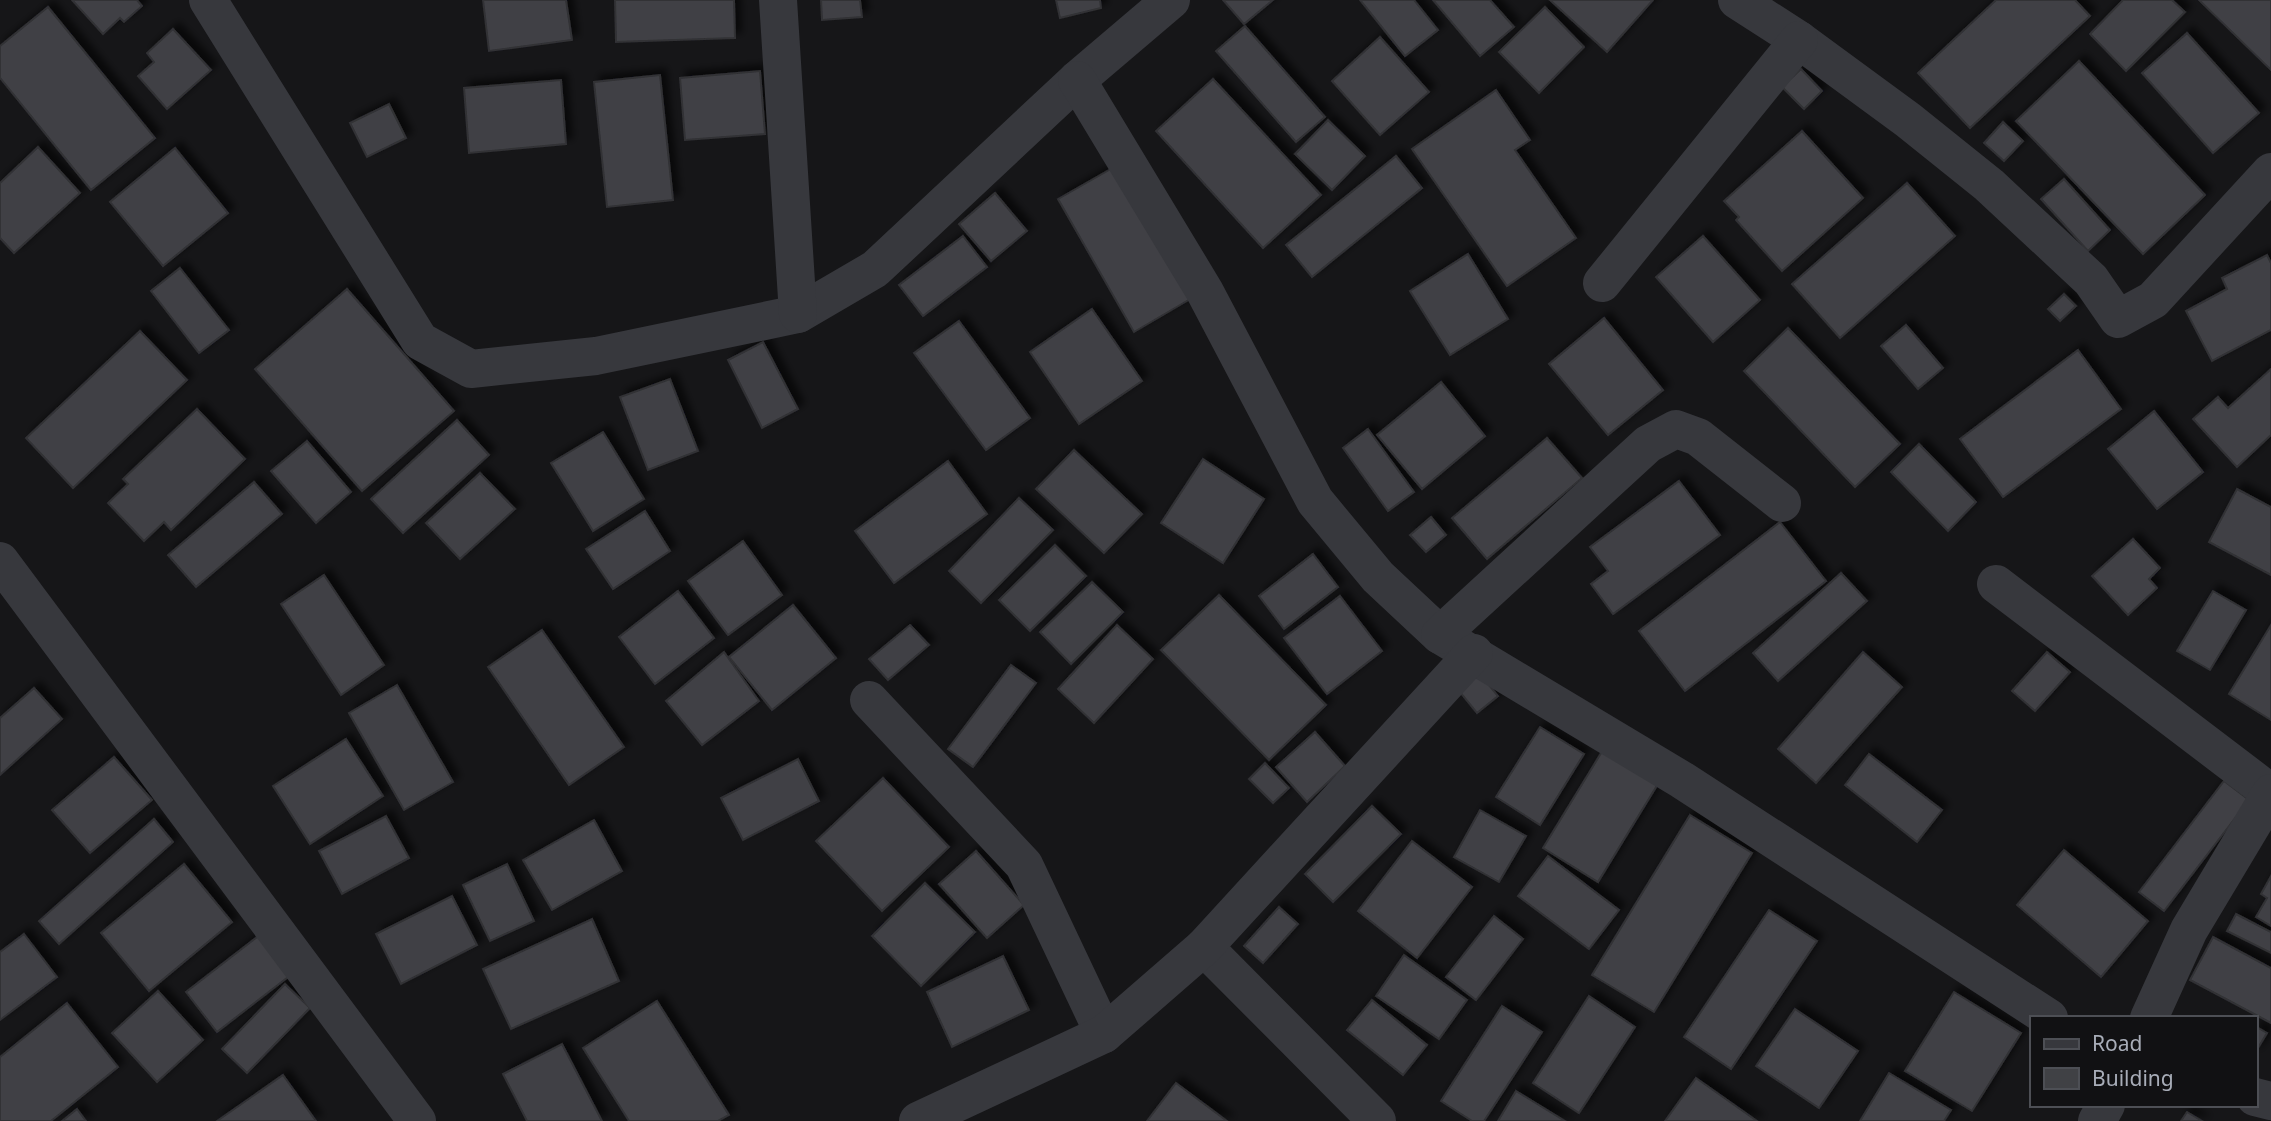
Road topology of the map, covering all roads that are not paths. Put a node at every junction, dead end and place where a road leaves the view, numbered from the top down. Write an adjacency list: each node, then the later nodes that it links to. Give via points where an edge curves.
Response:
1 (208, 0): 9 (street, via 420,341 471,369 596,356)
2 (778, 0): 9 (street)
3 (1171, 0): 6 (street)
4 (1737, 0): 5 (street)
5 (1799, 40): 7 (street, via 1989,185 2091,280 2118,319 2153,300); 8 (street)
6 (1077, 80): 9 (street, via 875,269); 13 (street, via 1205,292 1315,502 1378,577)
7 (2271, 172)
8 (1602, 284)
9 (798, 314)
10 (1782, 503): 13 (street, via 1698,437 1676,429 1648,444)
11 (0, 561): 21 (street)
12 (1996, 584): 16 (street)
13 (1440, 635): 14 (street)
14 (1474, 653): 17 (street); 18 (street, via 1682,779)
15 (869, 700): 20 (street, via 1024,865)
16 (2271, 793): 19 (street, via 2189,930)
17 (1204, 947): 20 (street); 23 (street)
18 (2046, 1016)
19 (2150, 1016)
20 (1104, 1034): 22 (street)
21 (417, 1121)
22 (918, 1121)
23 (1377, 1121)

